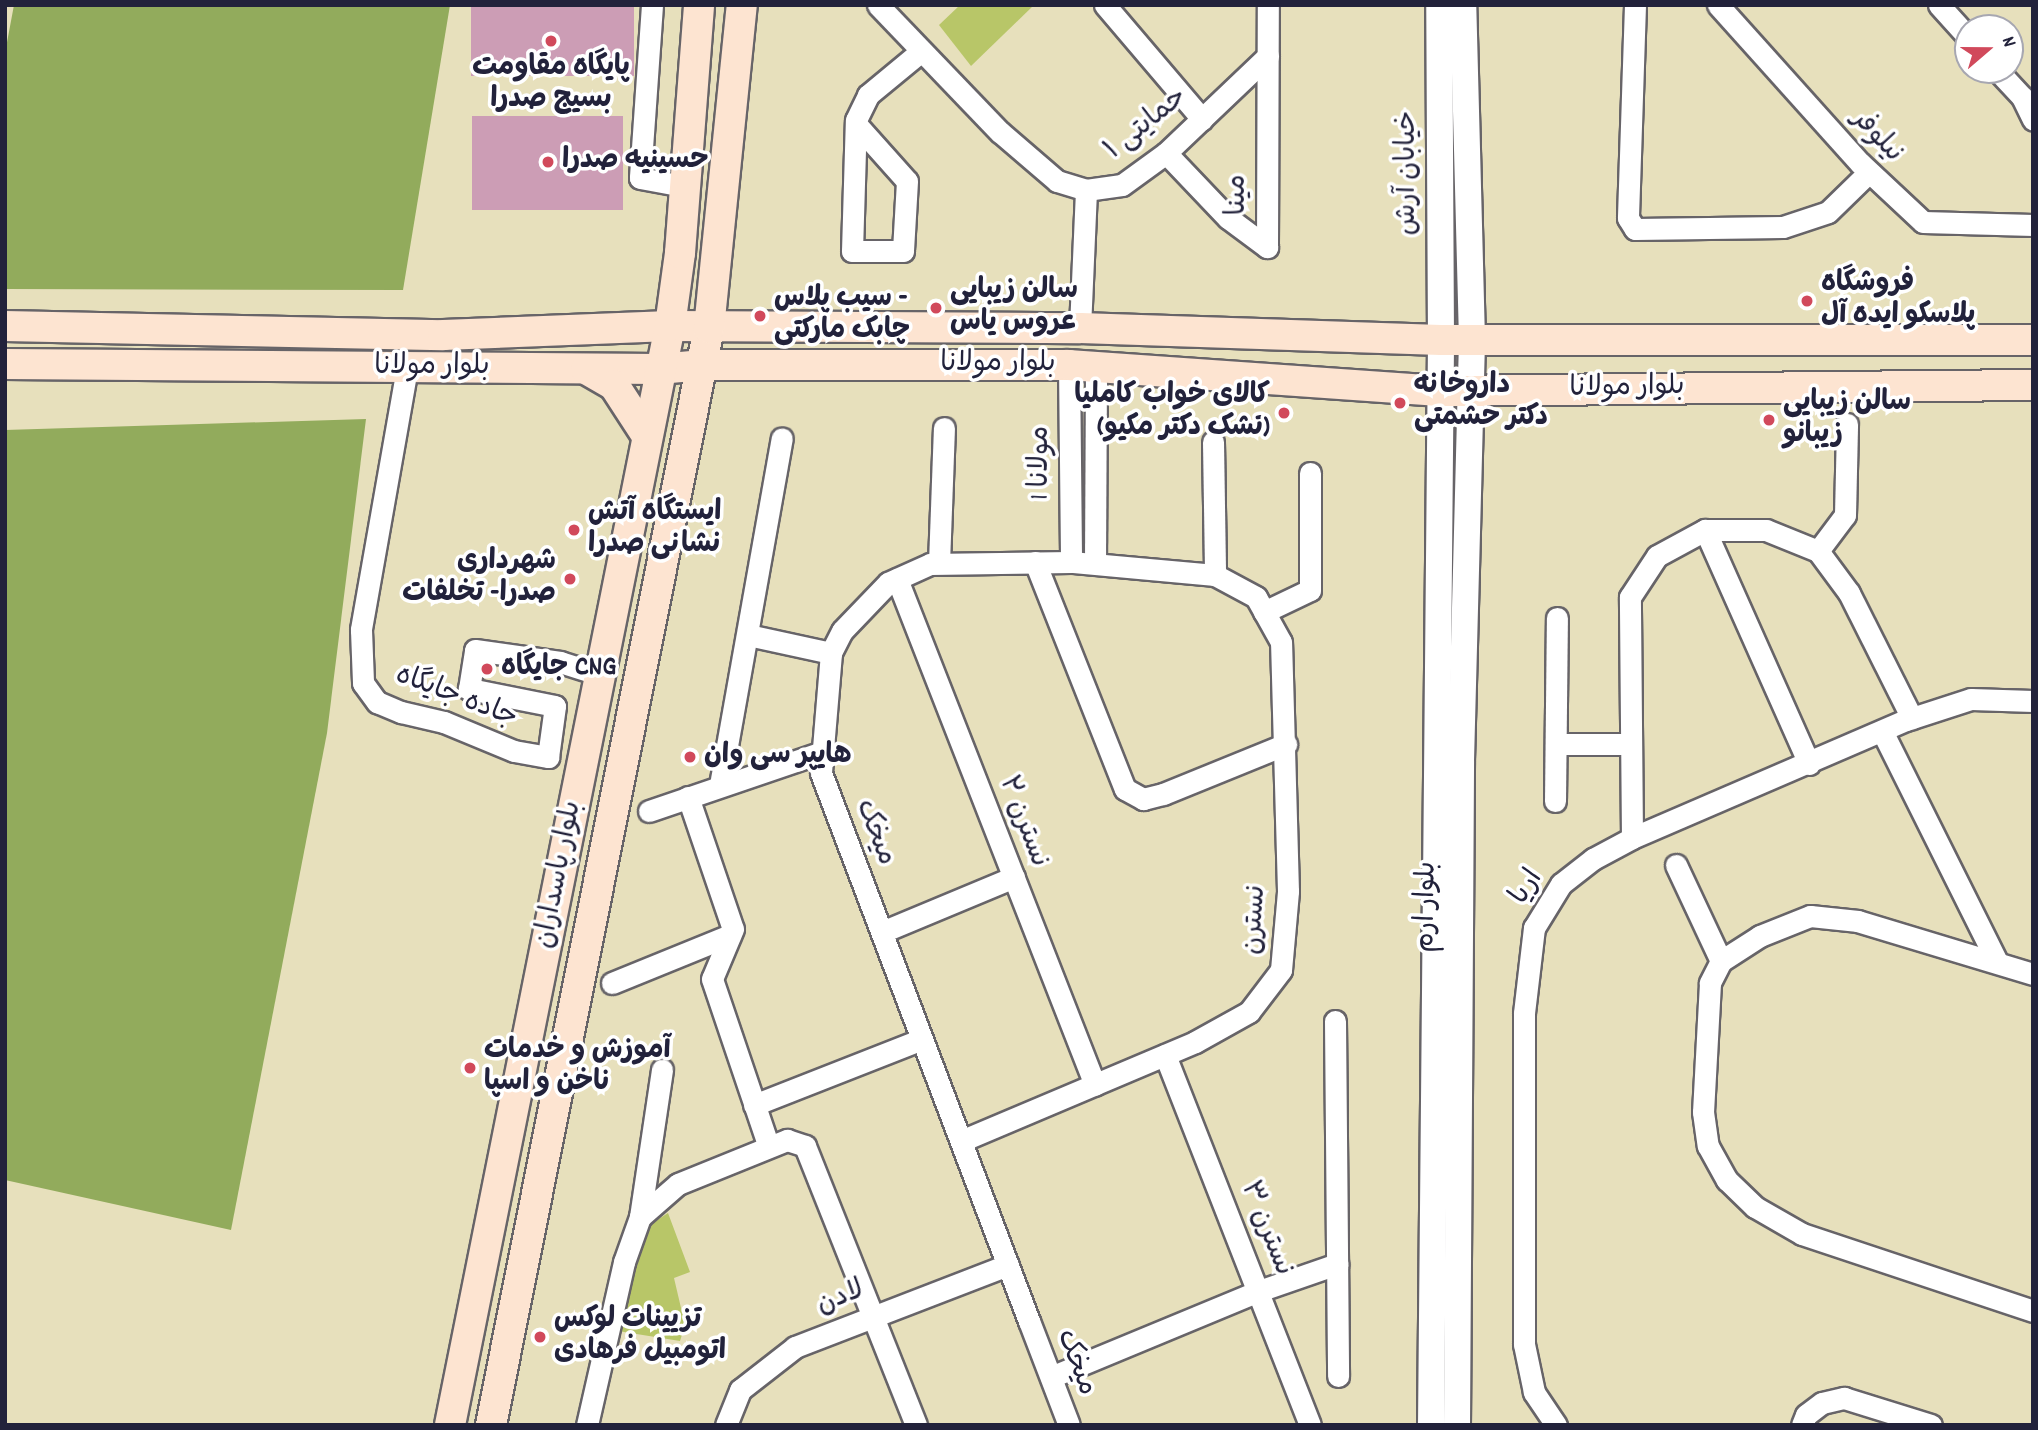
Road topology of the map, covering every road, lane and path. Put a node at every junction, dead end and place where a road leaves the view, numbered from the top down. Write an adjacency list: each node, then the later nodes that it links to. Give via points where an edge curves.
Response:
1 (652, 5): 22 (street, via 640,178)
2 (698, 5): 22 (main road, بلوار پاسداران)
3 (742, 5): 27 (main road, بلوار پاسداران)
4 (878, 5): 13 (street, حمایتی ۱)
5 (1105, 5): 17 (street)
6 (1268, 5): 14 (street, مینا)
7 (1438, 5): 15 (street, خیابان آرش)
8 (1463, 5): 15 (street, خیابان آرش)
9 (1634, 5): 21 (street, via 1628,218 1635,229 1783,228 1828,212)
10 (1718, 5): 21 (street, نیلوفر)
11 (1939, 5): 12 (street)
12 (1954, 22)
13 (922, 54): 19 (street, via 868,95); 23 (street, حمایتی ۱, via 1056,181)
14 (1268, 56): 17 (street, حمایتی ۱); 20 (street, مینا, via 1267,247 1228,218)
15 (1453, 62): 29 (street, خیابان آرش); 30 (street, خیابان آرش)
16 (2010, 84): 18 (street)
17 (1202, 119): 20 (street, حمایتی ۱)
18 (2033, 120)
19 (856, 124): 19 (street, via 852,251 903,251 906,181)
20 (1166, 153): 23 (street, حمایتی ۱, via 1122,185)
21 (1869, 172): 24 (street, نیلوفر, via 1923,222)
22 (683, 186): 26 (main road, بلوار پاسداران)
23 (1086, 190): 28 (street)
24 (2033, 225)
25 (5, 326): 26 (main road, بلوار مولانا, via 443,335)
26 (670, 326): 27 (main road, بلوار مولانا); 37 (main road, بلوار پاسداران)
27 (709, 328): 28 (main road, بلوار مولانا); 33 (main road, بلوار پاسداران)
28 (1080, 328): 29 (main road, بلوار مولانا)
29 (1441, 340): 30 (main road, بلوار مولانا); 39 (street, خیابان آرش)
30 (1472, 340): 31 (main road, بلوار مولانا); 40 (street, خیابان آرش)
31 (2033, 340)
32 (5, 364): 35 (main road, بلوار مولانا)
33 (703, 365): 34 (main road, بلوار مولانا); 37 (main road, بلوار مولانا); 90 (main road, بلوار پاسداران)
34 (1083, 367): 39 (main road, بلوار مولانا); 50 (street, مولانا 1); 52 (street, مولانا 1)
35 (407, 368): 36 (main road, بلوار مولانا); 59 (street, جاده جایگاه, via 389,494 361,630 363,683 377,702 401,712 444,722 514,751 548,757 555,706 469,689 475,650 560,662)
36 (586, 369): 37 (main road, بلوار مولانا); 43 (main road, via 614,385)
37 (659, 369): 43 (main road, بلوار پاسداران)
38 (2033, 385): 40 (main road, بلوار مولانا)
39 (1439, 391): 40 (main road, بلوار مولانا); 106 (street, بلوار ارم)
40 (1469, 391): 107 (street, بلوار ارم, via 1458,1017)
41 (1847, 424): 48 (street, via 1845,516)
42 (944, 428): 51 (street)
43 (647, 436): 59 (main road, بلوار پاسداران)
44 (782, 438): 57 (street)
45 (1213, 442): 53 (street)
46 (1310, 473): 55 (street, via 1310,590)
47 (1705, 530): 48 (street, via 1766,530); 65 (street, via 1657,556 1630,597); 67 (street)
48 (1818, 551): 61 (street, via 1849,593)
49 (1035, 562): 50 (street, میخک); 51 (street, میخک); 63 (street, via 1125,789 1143,799 1163,794)
50 (1071, 562): 52 (street, میخک)
51 (939, 563): 54 (street, میخک)
52 (1096, 563): 53 (street, میخک)
53 (1215, 575): 55 (street, میخک)
54 (897, 579): 58 (street, میخک, via 842,631); 74 (street, نسترن ۲)
55 (1260, 605): 63 (street, نسترن, via 1281,642)
56 (1557, 618): 64 (street)
57 (748, 635): 58 (street); 68 (street)
58 (831, 653): 66 (street, میخک)
59 (601, 675): 89 (main road, بلوار پاسداران)
60 (2033, 701): 61 (street, اریا, via 1971,699)
61 (1912, 718): 62 (street, اریا)
62 (1882, 731): 67 (street, اریا); 78 (street)
63 (1286, 744): 83 (street, نسترن, via 1288,891 1281,970 1250,1012)
64 (1556, 744): 65 (street); 70 (street)
65 (1630, 744): 72 (street)
66 (822, 752): 68 (street); 75 (street, میخک, via 821,773)
67 (1810, 764): 72 (street, اریا)
68 (720, 785): 69 (street)
69 (688, 797): 71 (street); 76 (street, via 733,929)
70 (1555, 801)
71 (649, 811)
72 (1632, 838): 108 (street, اریا, via 1593,859 1561,884 1534,928 1524,1013 1524,1344 1534,1392)
73 (1676, 865): 77 (street)
74 (1014, 877): 75 (street); 85 (street, نسترن ۲)
75 (881, 932): 82 (street, میخک)
76 (730, 936): 80 (street); 86 (street, via 712,979)
77 (1721, 961): 78 (street, via 1760,936 1810,916 1858,920); 95 (street, via 1710,983 1706,1012 1703,1112 1708,1146 1727,1180 1755,1207 1802,1234)
78 (1997, 962): 79 (street)
79 (2033, 974)
80 (612, 983)
81 (1335, 1021): 92 (street)
82 (922, 1039): 86 (street); 87 (street, میخک)
83 (1165, 1055): 85 (street, نسترن); 94 (street, نسترن ۳)
84 (662, 1070): 91 (street)
85 (1095, 1085): 87 (street, نسترن)
86 (754, 1105): 88 (street)
87 (961, 1141): 93 (street, میخک)
88 (769, 1147): 91 (street, via 678,1184); 96 (street, via 788,1140 805,1146)
89 (503, 1161): 90 (main road); 99 (main road, بلوار پاسداران)
90 (542, 1170): 100 (main road, بلوار پاسداران)
91 (640, 1217): 101 (street, via 624,1262)
92 (1337, 1264): 94 (street); 97 (street)
93 (1008, 1265): 96 (street, لادن); 98 (street, میخک)
94 (1259, 1291): 98 (street); 105 (street, نسترن ۳)
95 (2033, 1311)
96 (873, 1317): 102 (street, لادن, via 795,1347 740,1390); 103 (street)
97 (1338, 1376)
98 (1051, 1377): 104 (street, میخک)
99 (450, 1425)
100 (491, 1425)
101 (587, 1425)
102 (726, 1425)
103 (916, 1425)
104 (1069, 1425)
105 (1310, 1425)
106 (1431, 1425)
107 (1457, 1425)
108 (1556, 1425)
109 (1802, 1425): 110 (street, via 1806,1415 1822,1403 1844,1398)
110 (1931, 1425)

